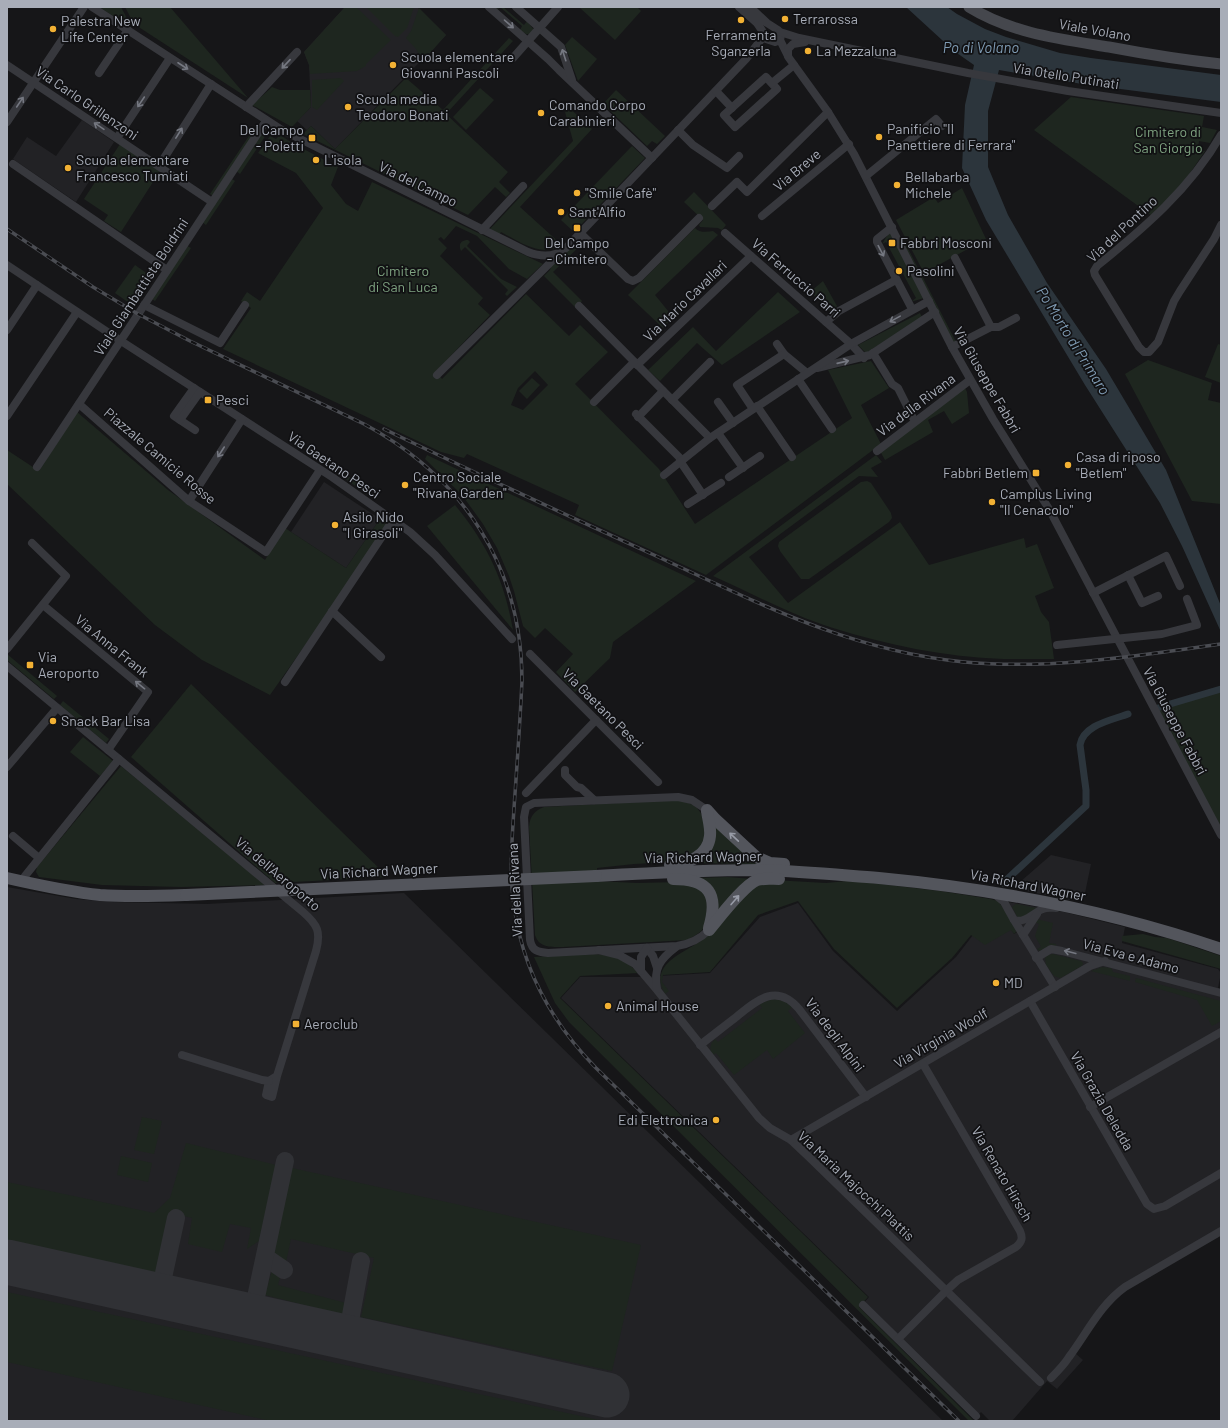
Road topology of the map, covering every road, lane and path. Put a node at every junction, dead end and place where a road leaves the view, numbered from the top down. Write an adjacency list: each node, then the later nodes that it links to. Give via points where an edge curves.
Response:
1 (84, 7): 23 (street)
2 (92, 7): 10 (street, Via del Campo)
3 (489, 7): 13 (street, one-way to 13)
4 (516, 7): 9 (street)
5 (558, 7): 9 (street)
6 (739, 7): 11 (street, Via Giuseppe Fabbri, via 751,17)
7 (750, 7): 12 (street)
8 (969, 7): 20 (main road, Viale Volano, via 998,22 1041,35)
9 (540, 27): 13 (street); 26 (street, one-way to 9, via 570,76 561,47)
10 (128, 30): 16 (street, Via del Campo); 22 (street)
11 (764, 34): 12 (street, Via Giuseppe Fabbri); 12 (street, via 766,28); 18 (street)
12 (777, 37): 14 (street, Via Otello Putinati); 18 (street); 19 (street, Via Giuseppe Fabbri)
13 (528, 41): 17 (street); 26 (street)
14 (814, 41): 19 (street, via 791,45 788,52); 31 (street, Via Otello Putinati, via 1000,79)
15 (298, 52): 28 (street, one-way to 28)
16 (170, 58): 25 (street, Via del Campo, one-way to 25); 37 (street, one-way to 37)
17 (513, 58)
18 (746, 58): 27 (street)
19 (791, 62): 24 (street); 30 (street, Via Giuseppe Fabbri)
20 (1221, 64)
21 (7, 65): 23 (street, Via Carlo Grillenzoni)
22 (99, 73)
23 (33, 82): 33 (street, one-way to 23); 37 (street, Via Carlo Grillenzoni, one-way to 23)
24 (772, 83): 29 (street, via 766,77); 29 (street, via 777,89 735,127 724,115)
25 (211, 84): 28 (street, Via del Campo); 42 (street, one-way to 25)
26 (578, 89): 40 (street)
27 (716, 91): 29 (street); 35 (street)
28 (246, 107): 32 (street, Via del Campo)
29 (732, 108)
30 (828, 112): 38 (street, Via Giuseppe Fabbri); 46 (street, via 747,192 737,182)
31 (1221, 113)
32 (266, 121): 45 (street, Viale Giambattista Boldrini); 51 (street, Via del Campo)
33 (7, 122)
34 (942, 126): 43 (street, via 936,119)
35 (678, 130): 39 (street, via 693,145 727,168); 40 (street)
36 (1221, 135): 49 (street, Via del Pontino, via 1176,196 1094,270 1095,276 1142,351 1147,353 1156,346 1174,301)
37 (117, 138): 42 (street, Via Carlo Grillenzoni)
38 (849, 144): 43 (street, Via Giuseppe Fabbri); 47 (street, Via Breve)
39 (739, 156)
40 (652, 158): 52 (street)
41 (13, 164): 58 (street)
42 (159, 166): 45 (street, Via Carlo Grillenzoni)
43 (866, 176): 50 (street, Via Giuseppe Fabbri)
44 (523, 186): 51 (street)
45 (212, 202): 58 (street, Viale Giambattista Boldrini)
46 (712, 206)
47 (762, 216)
48 (699, 218): 52 (street, via 633,281 628,280)
49 (1221, 225)
50 (892, 227): 59 (street, one-way to 59, via 877,239 877,242); 61 (street, Via Giuseppe Fabbri)
51 (482, 230): 54 (street, Via del Campo, via 534,254 544,256)
52 (580, 233): 54 (street)
53 (725, 233): 55 (street, Via Ferruccio Parri)
54 (561, 252): 82 (street)
55 (752, 256): 69 (street, Via Ferruccio Parri); 80 (street, Via Mario Cavallari)
56 (955, 258): 70 (street)
57 (7, 265): 60 (street, Via Gaetano Pesci)
58 (167, 270): 62 (street, Viale Giambattista Boldrini)
59 (896, 280): 65 (street); 69 (street, via 839,311)
60 (37, 285): 66 (street, Via Gaetano Pesci); 71 (street)
61 (929, 301): 65 (street); 67 (street, Via Giuseppe Fabbri)
62 (144, 305): 63 (street, via 220,343); 72 (street, Viale Giambattista Boldrini)
63 (245, 305)
64 (579, 306): 80 (street)
65 (912, 309): 74 (street, one-way to 74)
66 (77, 312): 72 (street, Via Gaetano Pesci); 92 (street)
67 (934, 312): 75 (street, Via Giuseppe Fabbri); 76 (street)
68 (1016, 318): 70 (street, via 998,327)
69 (826, 322): 74 (street, Via Ferruccio Parri)
70 (992, 327): 75 (street)
71 (7, 330)
72 (122, 341): 85 (street, Via Gaetano Pesci); 90 (street, Viale Giambattista Boldrini)
73 (777, 344): 77 (street)
74 (851, 344): 78 (street, Via Ferruccio Parri); 81 (street)
75 (952, 347): 84 (street, Via Giuseppe Fabbri)
76 (873, 353): 78 (street); 93 (street, via 892,384 898,388)
77 (784, 354): 81 (street); 91 (street, via 737,385)
78 (864, 358): 81 (street, one-way to 78)
79 (710, 362): 87 (street)
80 (636, 363): 86 (street); 88 (street, Via Mario Cavallari)
81 (810, 371): 83 (street)
82 (437, 375)
83 (798, 379): 91 (street); 96 (street)
84 (970, 380): 100 (street, Via della Rivana); 117 (street, Via Giuseppe Fabbri, via 1045,501)
85 (197, 390): 94 (street, Via Gaetano Pesci); 97 (street, via 174,416)
86 (663, 391): 87 (street); 103 (street, via 637,415)
87 (672, 400): 99 (street)
88 (594, 402)
89 (718, 402): 95 (street)
90 (79, 404): 104 (street, Viale Giambattista Boldrini); 111 (street, Piazzale Camicie Rosse)
91 (755, 408): 95 (street); 102 (street)
92 (7, 416)
93 (913, 418)
94 (242, 419): 106 (street, Via Gaetano Pesci); 111 (street, one-way to 111)
95 (733, 423): 98 (street)
96 (832, 429)
97 (195, 430)
98 (718, 432): 99 (street); 105 (street)
99 (710, 438): 103 (street)
100 (877, 451)
101 (760, 456): 105 (street)
102 (792, 457)
103 (681, 461): 107 (street); 110 (street)
104 (37, 467)
105 (743, 468): 108 (street)
106 (320, 470): 111 (street, Piazzale Camicie Rosse, via 266,552); 113 (street, Via Gaetano Pesci)
107 (664, 475)
108 (729, 477)
109 (721, 483): 110 (street)
110 (703, 495): 112 (street)
111 (189, 501)
112 (688, 504)
113 (393, 520): 121 (street); 122 (street, Via Gaetano Pesci, via 435,555)
114 (32, 543): 120 (street, via 66,576)
115 (1128, 575): 116 (street, via 1166,556); 117 (street); 118 (street, via 1142,603)
116 (1180, 586)
117 (1093, 593): 123 (street, Via Giuseppe Fabbri)
118 (1158, 596)
119 (1186, 599): 123 (street, via 1197,625 1162,634)
120 (43, 605): 125 (street); 132 (street, Via Anna Frank, one-way to 120, via 148,692)
121 (332, 611): 127 (street); 129 (street)
122 (512, 639)
123 (1118, 639): 124 (street); 140 (street, Via Giuseppe Fabbri)
124 (1057, 645)
125 (7, 649)
126 (530, 654): 131 (street, Via Gaetano Pesci)
127 (381, 657)
128 (8, 669): 130 (street, Via dell'Aeroporto)
129 (285, 682)
130 (57, 708): 132 (street, Via dell'Aeroporto); 135 (street)
131 (596, 720): 134 (street); 136 (street, Via Gaetano Pesci)
132 (108, 750): 133 (street, Via dell'Aeroporto)
133 (119, 759): 142 (street); 171 (street, Via dell'Aeroporto, via 316,925 316,951)
134 (556, 762): 137 (street); 138 (street, via 569,771 581,783 581,788)
135 (7, 767)
136 (658, 782)
137 (526, 793)
138 (594, 800): 139 (street, Via della Rivana, via 681,796); 158 (street, Via della Rivana, via 534,803 526,807 524,817 531,946 536,951 548,953)
139 (706, 810): 145 (main road, via 710,838 703,852 693,860 673,865 614,870); 146 (main road, one-way to 139, via 829,868 762,861)
140 (1221, 835)
141 (13, 836): 142 (street)
142 (39, 858): 144 (street)
143 (7, 872): 144 (main road, Via Richard Wagner)
144 (25, 876): 149 (main road, Via Richard Wagner, via 79,885)
145 (596, 876): 146 (main road, Via Richard Wagner, via 759,870); 149 (main road, Via Richard Wagner, bridge); 153 (main road, via 620,880 683,879 697,882 706,888 712,900)
146 (860, 877): 148 (main road, Via Richard Wagner, via 936,884); 153 (main road, one-way to 146, via 756,881 768,878 826,881)
147 (7, 878): 149 (main road, Via Richard Wagner, via 100,895)
148 (993, 893): 150 (main road, Via Richard Wagner); 152 (street, via 1004,902)
149 (186, 895)
150 (1080, 910): 151 (street, via 1044,908); 157 (main road, Via Richard Wagner)
151 (1038, 912): 152 (street, via 1023,920); 154 (street)
152 (1014, 920): 154 (street)
153 (709, 930): 155 (street, Via della Rivana, via 694,942)
154 (1022, 933): 159 (street)
155 (677, 946): 156 (street, Via della Rivana); 161 (street, via 664,957)
156 (647, 948): 158 (street, Via della Rivana); 161 (street); 162 (street, via 641,957)
157 (1218, 948)
158 (598, 950): 162 (street, Via Maria Majocchi Plattis, via 624,957)
159 (1036, 958): 160 (street, Via Eva e Adamo, one-way to 159, via 1057,950 1047,951); 163 (street)
160 (1105, 961): 163 (street, Via Virginia Woolf, via 1090,966); 165 (street, Via Eva e Adamo)
161 (657, 968): 164 (street)
162 (641, 971): 164 (street, Via Maria Majocchi Plattis)
163 (1055, 987): 166 (street, Via Virginia Woolf)
164 (657, 990): 168 (street, Via Maria Majocchi Plattis)
165 (1221, 994)
166 (1030, 1001): 170 (street, Via Virginia Woolf); 174 (street, Via Grazia Deledda)
167 (1221, 1032): 174 (street)
168 (700, 1045): 173 (street, Via degli Alpini, via 759,999 772,995 784,996 799,1009); 175 (street, Via Maria Majocchi Plattis, via 754,1114 770,1128)
169 (182, 1055): 172 (street)
170 (923, 1064): 173 (street, Via Virginia Woolf); 178 (street, Via Renato Hirsch, via 1022,1238 1016,1247 958,1280)
171 (277, 1076): 172 (street); 172 (street, Via dell'Aeroporto, via 272,1097 266,1095)
172 (269, 1081)
173 (866, 1097): 175 (street, Via Virginia Woolf)
174 (1090, 1107): 176 (street, Via Grazia Deledda, via 1144,1201 1150,1207 1165,1206)
175 (791, 1140): 178 (street, Via Maria Majocchi Plattis)
176 (1221, 1173)
177 (1221, 1231): 181 (street, via 1114,1296)
178 (947, 1290): 180 (street); 182 (street, Via Maria Majocchi Plattis)
179 (864, 1305): 180 (street)
180 (898, 1339): 183 (street)
181 (1051, 1378)
182 (1040, 1382)
183 (976, 1416)

